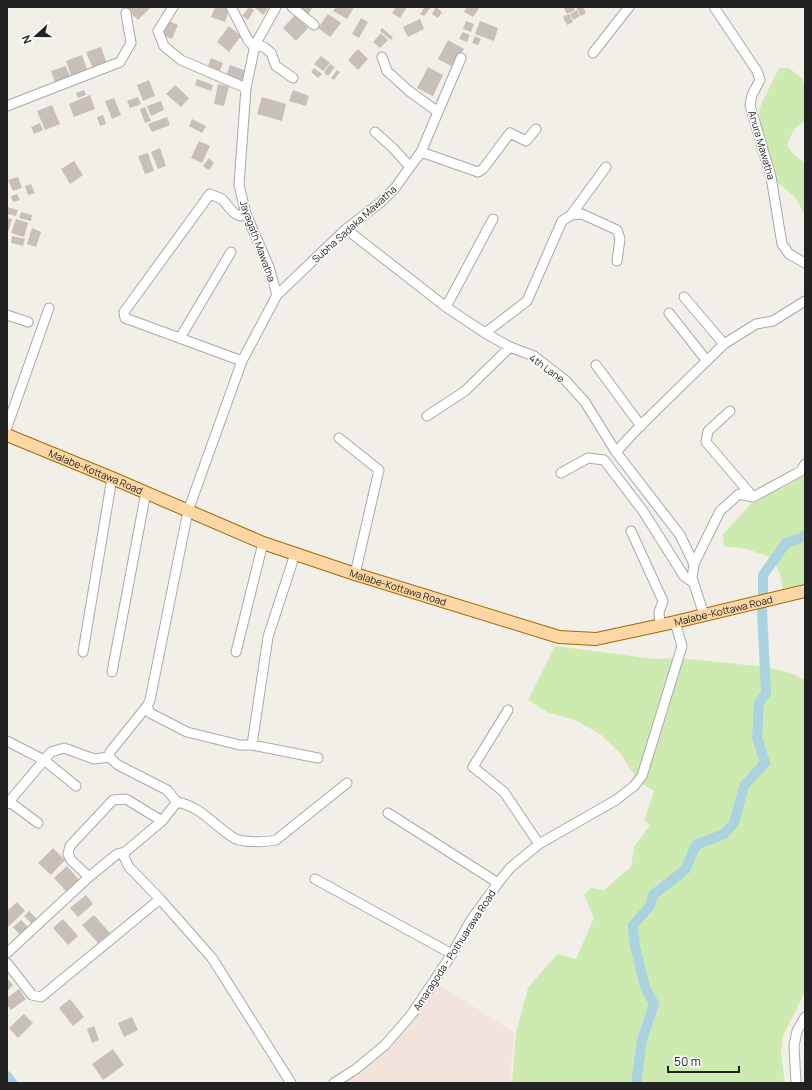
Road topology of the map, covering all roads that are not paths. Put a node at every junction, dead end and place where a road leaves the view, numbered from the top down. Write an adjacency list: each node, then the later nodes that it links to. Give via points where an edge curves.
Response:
1 (173, 7): 14 (street, via 158,31 164,46 182,60)
2 (231, 7): 9 (street, via 248,40)
3 (276, 7): 9 (street, Jayagath Mawatha)
4 (292, 7): 8 (street)
5 (629, 7): 10 (street)
6 (714, 7): 28 (street, Anura Mawatha, via 757,71 760,80 750,105 771,177 782,244 789,254)
7 (126, 13): 15 (street, via 131,43 120,62)
8 (314, 25)
9 (255, 46): 13 (street, via 264,47 271,53 276,66); 14 (street, Jayagath Mawatha)
10 (593, 53)
11 (382, 57): 16 (street, via 387,71)
12 (461, 58): 16 (street, Subha Sadaka Mawatha)
13 (293, 78)
14 (246, 88): 22 (street, Jayagath Mawatha, via 239,185)
15 (7, 106)
16 (438, 112): 19 (street, Subha Sadaka Mawatha)
17 (536, 129): 19 (street, via 526,141 510,133 478,172)
18 (375, 132): 20 (street)
19 (421, 152): 20 (street, Subha Sadaka Mawatha)
20 (410, 167): 25 (street, Subha Sadaka Mawatha, via 381,202)
21 (606, 167): 23 (street)
22 (246, 214): 29 (street, Jayagath Mawatha, via 269,267); 38 (street, via 240,216 234,213 222,199 210,194 124,312 125,318)
23 (570, 215): 27 (street, via 582,214 617,230 620,240); 37 (street, via 562,221 527,301)
24 (493, 218): 32 (street)
25 (346, 229): 29 (street, Subha Sadaka Mawatha); 32 (street, 4th Lane)
26 (231, 252): 38 (street)
27 (618, 261)
28 (805, 263)
29 (277, 295): 42 (street, Jayagath Mawatha)
30 (684, 297): 39 (street)
31 (805, 301): 39 (street, via 773,321 756,324)
32 (446, 307): 37 (street, 4th Lane)
33 (49, 308): 47 (street)
34 (669, 313): 41 (street)
35 (7, 315): 36 (street)
36 (28, 322)
37 (485, 333): 40 (street, 4th Lane)
38 (180, 338): 42 (street)
39 (724, 344): 41 (street)
40 (510, 348): 45 (street, via 465,391); 50 (street, 4th Lane, via 534,356 565,380 585,402)
41 (707, 361): 46 (street)
42 (242, 362): 56 (street, Jayagath Mawatha)
43 (596, 365): 46 (street)
44 (730, 411): 55 (street, via 708,430 706,442)
45 (427, 416)
46 (641, 426): 50 (street)
47 (7, 427)
48 (7, 435): 53 (main road, Malabe-Kottawa Road)
49 (339, 438): 61 (street, via 379,470)
50 (616, 452): 60 (street, 4th Lane, via 680,535)
51 (805, 464): 55 (street, via 801,471)
52 (561, 473): 62 (street, via 588,458 604,460 643,511 684,576)
53 (112, 478): 54 (main road, Malabe-Kottawa Road); 67 (street)
54 (146, 492): 56 (main road, Malabe-Kottawa Road); 69 (street)
55 (753, 497): 60 (street, via 739,494 720,511)
56 (188, 511): 58 (main road, Malabe-Kottawa Road); 70 (street, Jayagath Mawatha)
57 (631, 531): 66 (street, via 663,600 659,612)
58 (263, 543): 59 (main road, Malabe-Kottawa Road); 68 (street)
59 (295, 554): 61 (main road, Malabe-Kottawa Road); 73 (street, via 268,637)
60 (694, 564): 62 (street)
61 (356, 574): 66 (main road, Malabe-Kottawa Road, via 559,637 596,639)
62 (694, 583): 64 (street)
63 (805, 591): 64 (main road, Malabe-Kottawa Road)
64 (704, 615): 65 (main road, Malabe-Kottawa Road)
65 (675, 622): 66 (main road, Malabe-Kottawa Road); 84 (street, Amaragoda - Pothuarawa Road, via 682,646 642,776 616,800)
66 (660, 626)
67 (83, 652)
68 (236, 652)
69 (112, 672)
70 (147, 706): 73 (street, via 150,713 187,732 240,745); 74 (street, via 110,752)
71 (508, 710): 84 (street, via 474,766 504,792)
72 (7, 741): 76 (street)
73 (252, 745): 75 (street)
74 (109, 757): 76 (street, via 94,760 64,748 51,752); 80 (street, via 118,765 167,790)
75 (318, 758)
76 (44, 760): 78 (street); 79 (street)
77 (347, 783): 80 (street, via 276,840 266,842 235,839 200,811)
78 (76, 786)
79 (8, 802): 83 (street)
80 (177, 802): 82 (street)
81 (388, 813): 88 (street)
82 (162, 821): 85 (street); 86 (street, via 126,799 113,800 70,846 68,854 71,860)
83 (38, 823)
84 (539, 844): 88 (street, Amaragoda - Pothuarawa Road, via 510,868)
85 (125, 852): 86 (street, via 117,854); 89 (street, via 124,857 129,867)
86 (89, 877): 90 (street)
87 (315, 880): 91 (street)
88 (498, 883): 91 (street, Amaragoda - Pothuarawa Road, via 471,920)
89 (160, 899): 92 (street, via 40,997 32,995); 94 (street, via 212,958)
90 (7, 953)
91 (452, 954): 95 (street, Amaragoda - Pothuarawa Road, via 411,1015 384,1045 356,1069)
92 (7, 963)
93 (805, 1017): 96 (street, via 797,1031 794,1046)
94 (291, 1083)
95 (334, 1083)
96 (796, 1083)

